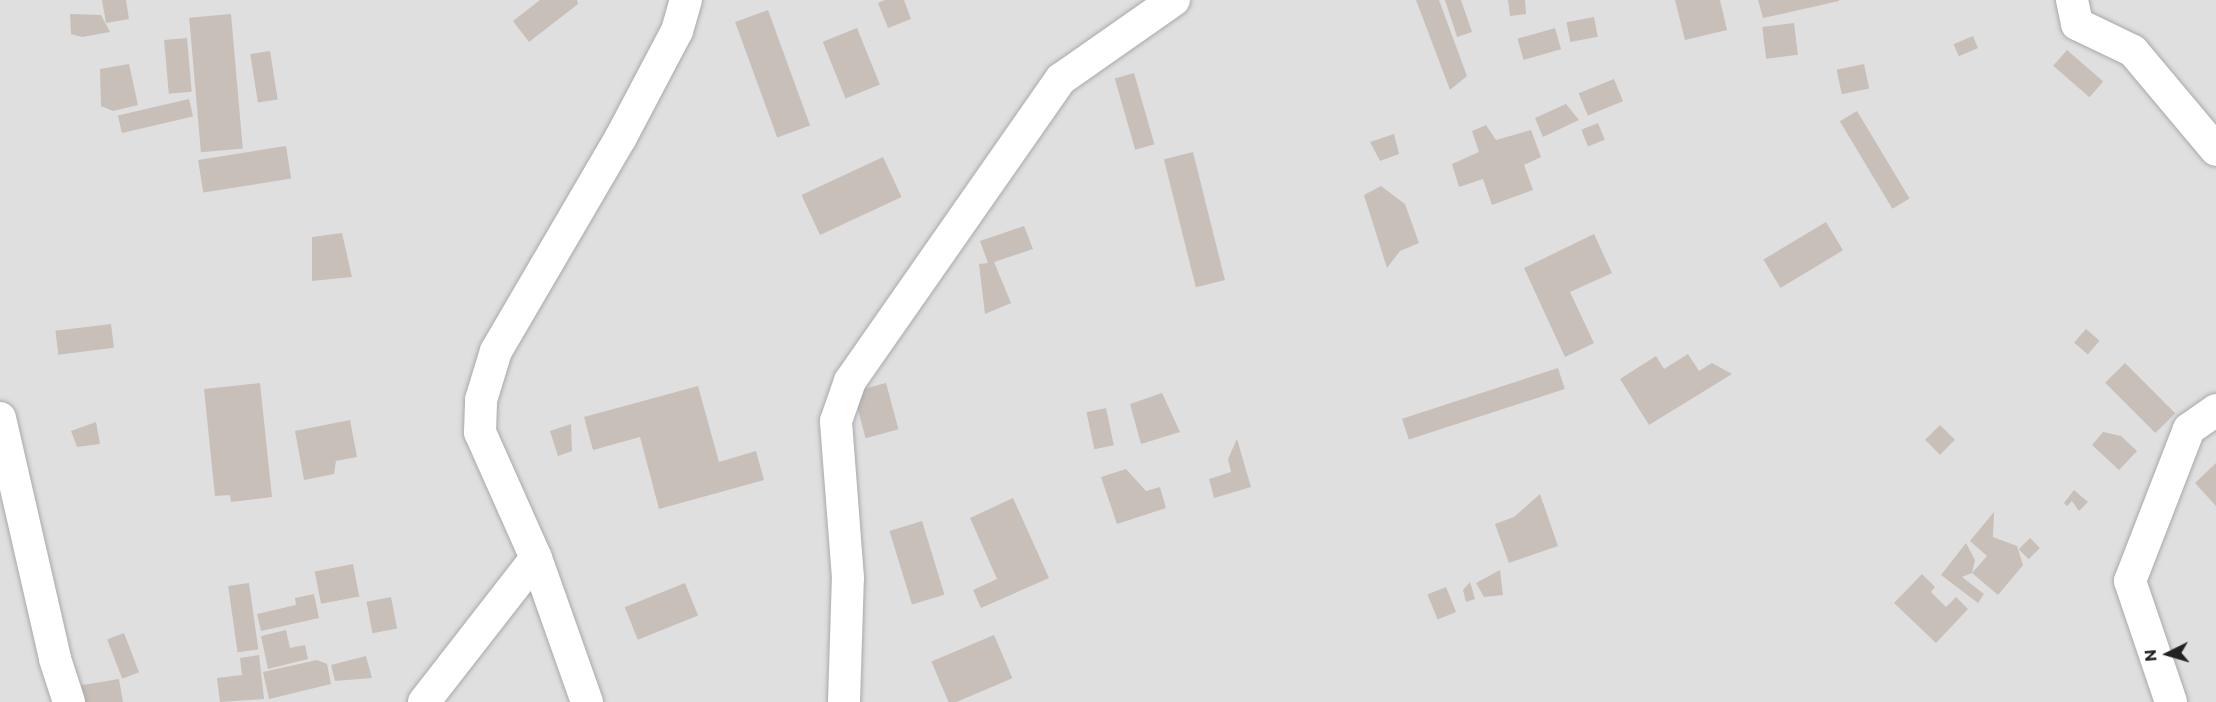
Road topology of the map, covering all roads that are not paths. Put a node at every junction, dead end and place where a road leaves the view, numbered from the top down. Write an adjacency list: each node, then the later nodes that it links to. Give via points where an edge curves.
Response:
1 (686, 0): 7 (street, via 677,31 620,139 496,351 481,400 480,432)
2 (1174, 0): 11 (street, via 1061,79 850,381 836,422 848,578)
3 (2072, 0): 4 (street, via 2077,24 2133,51)
4 (2216, 150)
5 (2216, 410): 12 (street, via 2190,429 2130,581)
6 (0, 418): 8 (street, via 55,659)
7 (536, 558): 9 (street); 10 (street)
8 (69, 702)
9 (424, 702)
10 (587, 702)
11 (844, 702)
12 (2170, 702)

